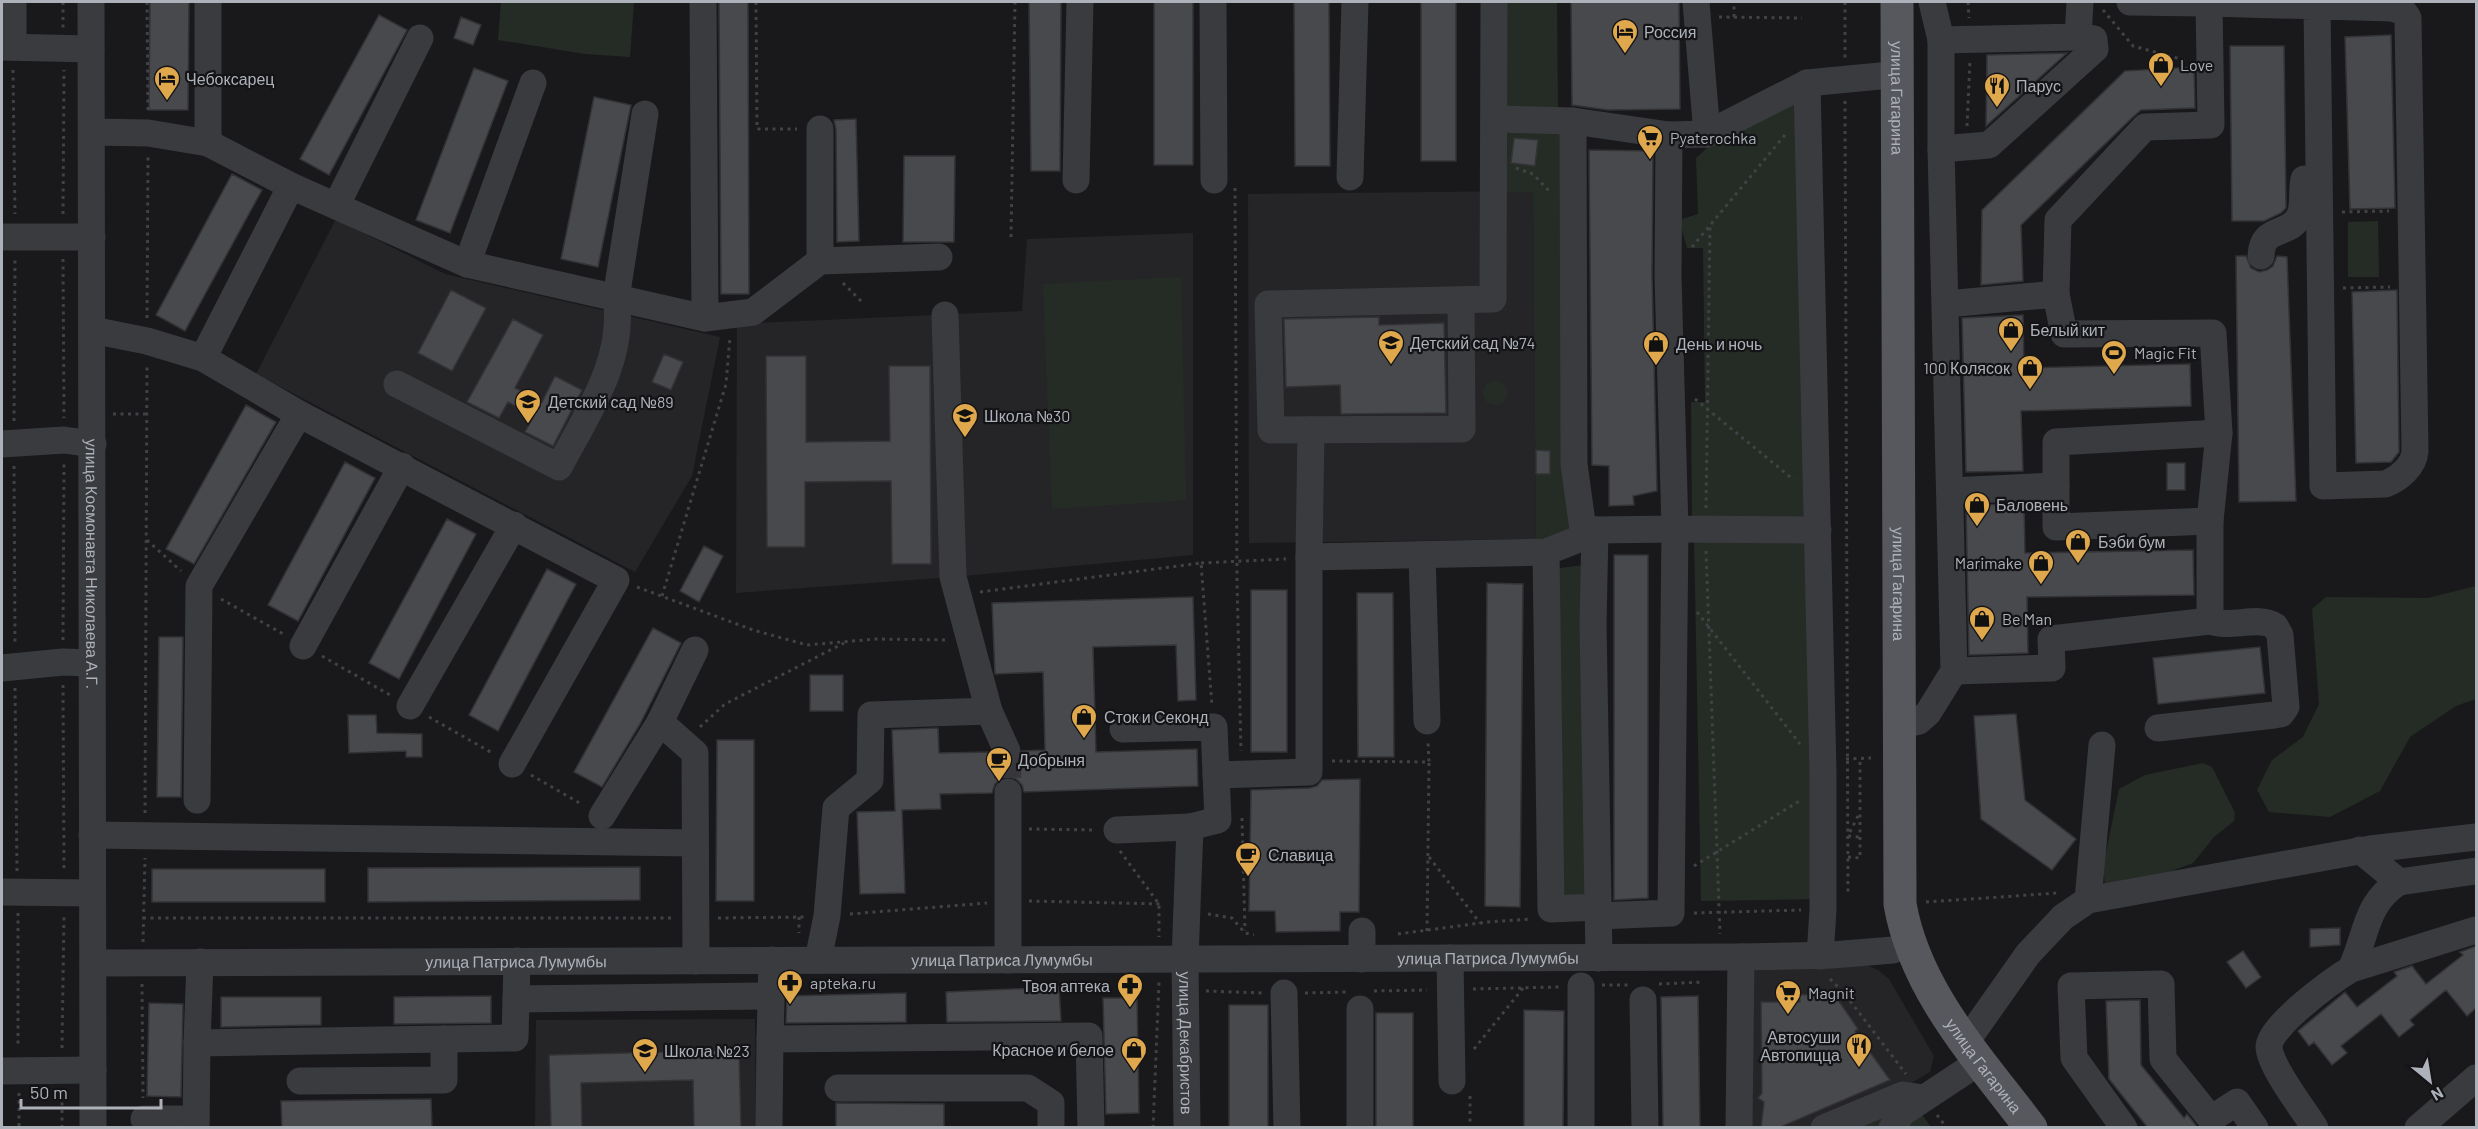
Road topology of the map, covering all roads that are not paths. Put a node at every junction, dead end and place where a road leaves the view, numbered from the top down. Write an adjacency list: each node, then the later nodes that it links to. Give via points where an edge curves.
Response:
1 (13, 2): 20 (street)
2 (91, 2): 21 (street, улица Космонавта Николаева А.Г.)
3 (208, 2): 32 (street)
4 (703, 2): 51 (street)
5 (1080, 2): 36 (street)
6 (1213, 2): 37 (street)
7 (1354, 2): 35 (street)
8 (1494, 2): 26 (street)
9 (1880, 2): 22 (main road, улица Гагарина)
10 (1897, 2): 22 (main road, улица Гагарина)
11 (1932, 2): 19 (street)
12 (2080, 2): 17 (street)
13 (2130, 2): 14 (street)
14 (2209, 3): 15 (street); 46 (street, via 2211,125 2145,128 2058,220)
15 (2317, 4): 34 (street); 34 (street, via 2398,9 2408,18 2415,458 2394,480 2378,485 2323,486)
16 (1696, 9): 30 (street)
17 (2078, 37): 19 (street); 33 (street, via 2094,39 2095,49 1989,145)
18 (420, 38): 39 (street)
19 (1941, 40): 33 (street)
20 (7, 47): 21 (street)
21 (91, 49): 29 (street, улица Космонавта Николаева А.Г.)
22 (1888, 76): 24 (street); 81 (main road, улица Гагарина); 104 (main road, улица Гагарина, via 1881,879 1884,910)
23 (533, 83): 45 (street)
24 (1807, 96): 30 (street); 66 (street)
25 (645, 114): 47 (street)
26 (1495, 119): 27 (street); 48 (street, via 1494,299)
27 (1573, 121): 31 (street); 67 (street, via 1574,464)
28 (820, 129): 44 (street)
29 (92, 132): 32 (street, via 148,133); 41 (street, улица Космонавта Николаева А.Г.)
30 (1707, 134): 31 (street)
31 (1669, 135): 65 (street, via 1668,276)
32 (208, 143): 38 (street)
33 (1941, 149): 49 (street)
34 (2319, 161): 42 (street, via 2304,180 2298,219 2266,239)
35 (1350, 177)
36 (1076, 180)
37 (1225, 180)
38 (291, 186): 39 (street); 53 (street)
39 (337, 204): 45 (street)
40 (8, 237): 41 (street)
41 (92, 237): 52 (street, улица Космонавта Николаева А.Г.)
42 (2261, 256)
43 (939, 257): 44 (street)
44 (820, 261): 51 (street, via 753,312)
45 (467, 264): 47 (street)
46 (2056, 294): 49 (street); 57 (street, via 2064,334 2213,333)
47 (616, 298): 51 (street); 54 (street, via 619,314 609,372 560,468)
48 (1461, 300): 56 (street, via 1462,429); 56 (street, via 1268,304 1271,430)
49 (1946, 304): 62 (street)
50 (945, 315): 78 (street, via 953,577)
51 (718, 316)
52 (92, 330): 53 (street); 59 (street, улица Космонавта Николаева А.Г.)
53 (203, 358): 55 (street)
54 (397, 384)
55 (299, 414): 60 (street); 89 (street, via 199,586)
56 (1311, 430): 70 (street)
57 (2219, 434): 61 (street, via 2056,442); 63 (street)
58 (8, 443): 59 (street, via 64,440)
59 (93, 444): 74 (street, улица Космонавта Николаева А.Г.)
60 (402, 466): 64 (street); 72 (street)
61 (2056, 486): 62 (street); 63 (street, via 2056,527)
62 (1950, 491): 76 (street)
63 (2210, 521): 71 (street)
64 (514, 525): 77 (street); 86 (street, via 616,580)
65 (1675, 529): 66 (street); 67 (street); 102 (street, via 1671,913)
66 (1818, 530): 116 (street)
67 (1590, 533): 68 (street); 102 (street)
68 (1546, 552): 69 (street); 102 (street, via 1551,909)
69 (1422, 555): 70 (street); 79 (street)
70 (1309, 557): 87 (street, via 1308,772)
71 (2211, 621): 76 (street, via 2051,639 2052,668); 82 (street, via 2231,625 2265,621 2275,626 2280,635 2286,707 2281,714)
72 (303, 646)
73 (695, 650): 80 (street)
74 (92, 663): 75 (street); 93 (street, улица Космонавта Николаева А.Г.)
75 (8, 668)
76 (1954, 671): 81 (street, via 1928,713 1919,721)
77 (410, 706)
78 (989, 711): 85 (street); 110 (street, via 871,715 870,780 836,808 827,916)
79 (1427, 721)
80 (660, 722): 90 (street); 95 (street, via 695,753)
81 (1898, 726): 104 (main road, улица Гагарина)
82 (2158, 728)
83 (1123, 729): 87 (street, via 1214,727)
84 (2102, 745): 101 (street)
85 (1007, 751)
86 (512, 764)
87 (1228, 774): 91 (street, via 1218,820)
88 (1008, 792): 111 (street)
89 (197, 800)
90 (602, 816)
91 (1190, 827): 92 (street); 108 (street, улица Декабристов, via 1186,907)
92 (1111, 830)
93 (92, 835): 95 (street); 100 (street, улица Космонавта Николаева А.Г.)
94 (2476, 837): 96 (street)
95 (694, 843): 113 (street)
96 (2360, 850): 98 (street); 101 (street)
97 (2476, 871): 98 (street)
98 (2400, 882): 117 (street, via 2374,906)
99 (9, 892): 100 (street)
100 (92, 893): 115 (street, улица Космонавта Николаева А.Г.)
101 (2088, 896): 127 (street, via 2028,954)
102 (1598, 912): 107 (street)
103 (2476, 930): 117 (street)
104 (1902, 949): 116 (street, улица Патриса Лумумбы); 127 (main road, улица Гагарина, via 1935,995)
105 (1740, 957): 107 (street, улица Патриса Лумумбы); 116 (street, улица Патриса Лумумбы); 147 (street)
106 (1450, 958): 107 (street, улица Патриса Лумумбы); 108 (street, улица Патриса Лумумбы, via 1362,942); 132 (street)
107 (1599, 958)
108 (1172, 959): 111 (street, улица Патриса Лумумбы); 142 (street, улица Декабристов, via 1186,991)
109 (772, 960): 110 (street, улица Патриса Лумумбы); 113 (street, улица Патриса Лумумбы); 121 (street)
110 (818, 960): 111 (street, улица Патриса Лумумбы)
111 (1008, 960)
112 (517, 961): 113 (street, улица Патриса Лумумбы); 114 (street, улица Патриса Лумумбы); 123 (street)
113 (696, 961)
114 (200, 962): 115 (street, улица Патриса Лумумбы); 126 (street)
115 (93, 963): 128 (street, улица Космонавта Николаева А.Г.)
116 (1825, 967)
117 (2351, 969): 154 (street, via 2275,1029 2268,1045 2271,1060)
118 (1581, 986): 145 (street)
119 (1643, 990): 146 (street)
120 (1284, 993): 143 (street)
121 (770, 996): 123 (street); 125 (street)
122 (1360, 997): 144 (street)
123 (516, 999): 124 (street, via 515,1038)
124 (444, 1039): 126 (street); 131 (street, via 444,1080)
125 (770, 1039): 137 (street); 141 (street, via 1089,1036)
126 (196, 1043): 136 (street)
127 (1966, 1056): 134 (street); 150 (main road, улица Гагарина); 151 (main road, улица Гагарина)
128 (93, 1070): 129 (street); 139 (street, улица Космонавта Николаева А.Г.)
129 (10, 1071)
130 (2476, 1078): 138 (street)
131 (300, 1081)
132 (1452, 1081)
133 (838, 1088): 140 (street, via 1028,1088 1051,1104)
134 (1918, 1090): 148 (street); 149 (street)
135 (144, 1119): 136 (street)
136 (196, 1123)
137 (769, 1127)
138 (2420, 1127)
139 (93, 1128)
140 (1051, 1128)
141 (1091, 1128)
142 (1187, 1128)
143 (1287, 1128)
144 (1360, 1128)
145 (1581, 1128)
146 (1645, 1128)
147 (1738, 1128)
148 (1824, 1128)
149 (1892, 1128)
150 (2010, 1128)
151 (2031, 1128)
152 (2124, 1128): 153 (street, via 2074,1058 2071,986 2161,984 2163,1059 2211,1119 2237,1102)
153 (2255, 1128)
154 (2315, 1128)

